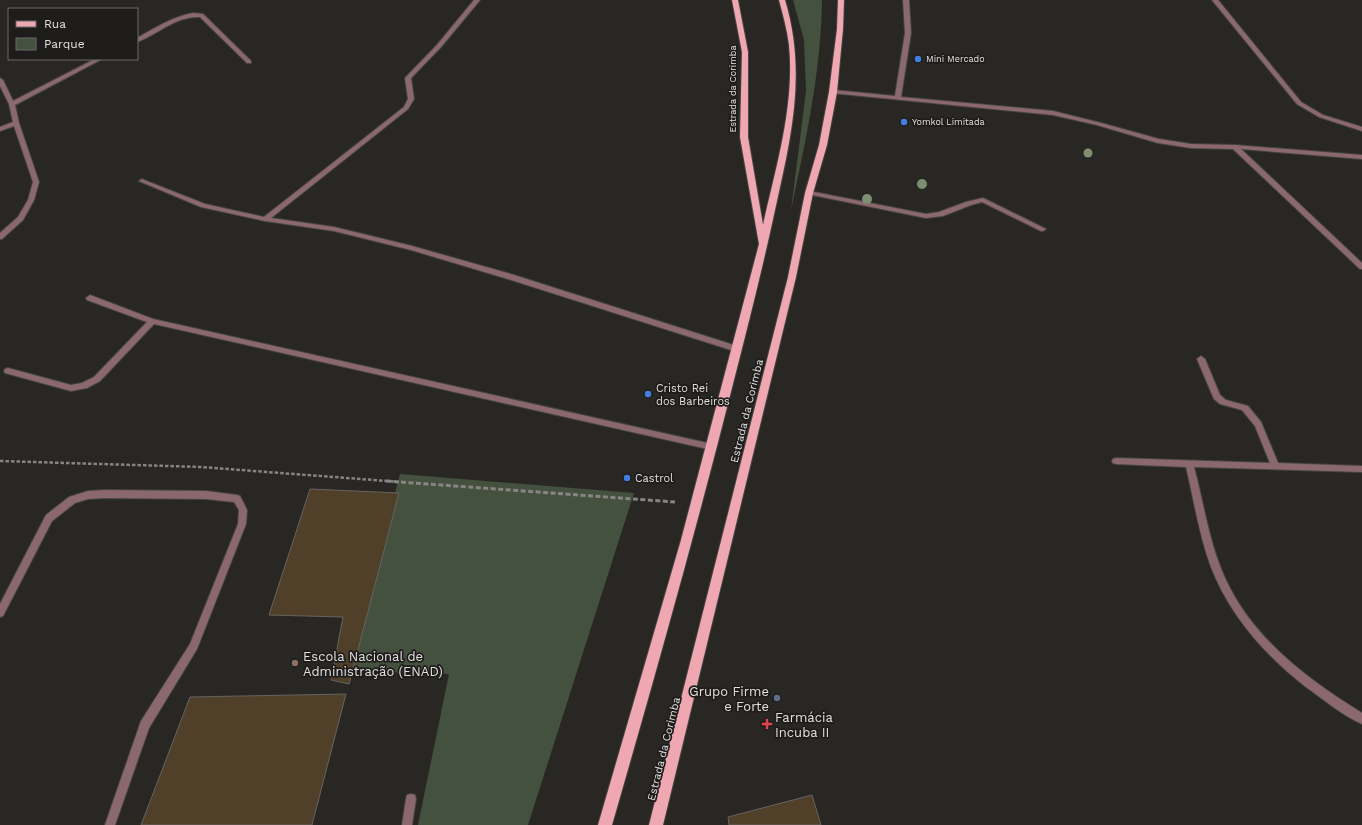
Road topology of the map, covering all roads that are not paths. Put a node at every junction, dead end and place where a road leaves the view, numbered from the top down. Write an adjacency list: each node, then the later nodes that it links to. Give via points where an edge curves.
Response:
1 (477, 0): 21 (street, via 439,46 408,78 411,99 406,108)
2 (735, 0): 24 (main road, Estrada da Corimba, via 745,52 744,137)
3 (782, 0): 24 (main road, Estrada da Corimba, via 791,37 793,83 788,126)
4 (840, 0): 11 (main road, Estrada da Corimba, via 840,29)
5 (906, 0): 12 (street, via 908,33)
6 (1215, 0): 16 (street, via 1299,103 1326,118)
7 (138, 39): 9 (street, via 182,16 192,14 201,16)
8 (97, 60): 13 (street)
9 (249, 62)
10 (0, 80): 13 (street)
11 (833, 92): 12 (street); 20 (main road, Estrada da Corimba, via 823,145)
12 (898, 98): 17 (street, via 1053,113 1158,141 1190,146)
13 (12, 104): 14 (street)
14 (16, 123): 15 (street); 23 (street, via 36,182 31,200 21,218)
15 (0, 129)
16 (1362, 129)
17 (1235, 147): 18 (street); 25 (street)
18 (1362, 157)
19 (142, 181): 21 (street, via 203,206)
20 (809, 193): 22 (street, via 926,216 937,216 972,201 983,200); 42 (main road, Estrada da Corimba, via 792,277)
21 (265, 220): 28 (street, via 334,229 412,248)
22 (1043, 229)
23 (0, 237)
24 (764, 249): 28 (main road, Estrada da Corimba)
25 (1362, 267)
26 (90, 298): 27 (street)
27 (152, 321): 30 (street, via 97,379 84,386 71,388); 31 (street)
28 (737, 349): 31 (main road, Estrada da Corimba)
29 (1201, 360): 34 (street, via 1217,396 1223,402 1245,408 1258,424)
30 (8, 371)
31 (712, 447): 41 (main road, Estrada da Corimba, via 658,647)
32 (1116, 461): 33 (street)
33 (1189, 463): 34 (street); 37 (street, via 1221,580 1239,614 1278,656 1329,700)
34 (1275, 465): 35 (street)
35 (1362, 469)
36 (0, 613): 39 (street, via 49,518 72,500 88,495 106,494 206,495 237,499 242,510 242,524 194,646 145,725)
37 (1362, 719)
38 (411, 799): 40 (street)
39 (110, 825)
40 (407, 825)
41 (605, 825)
42 (656, 825)

